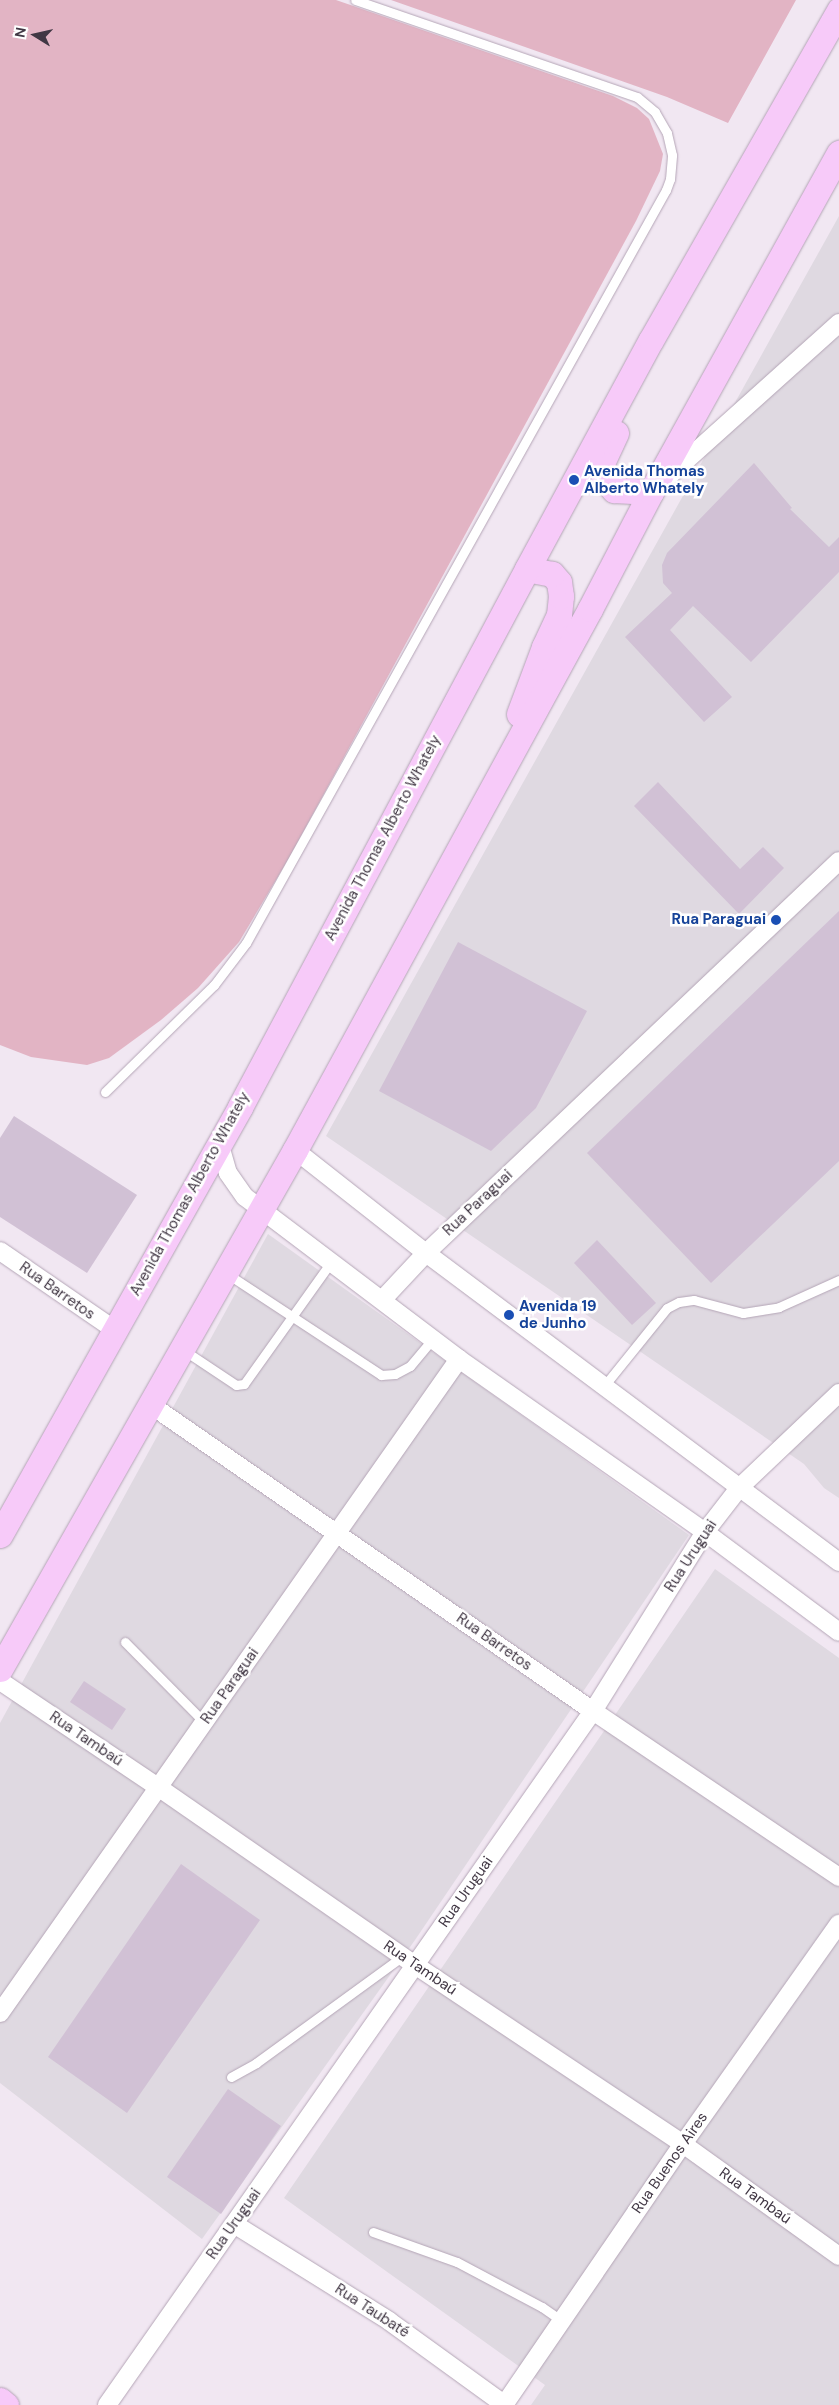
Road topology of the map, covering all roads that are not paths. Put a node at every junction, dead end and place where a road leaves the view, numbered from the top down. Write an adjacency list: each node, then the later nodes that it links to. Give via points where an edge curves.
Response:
1 (355, 0): 10 (lane, via 637,97 655,112 667,132 672,155 670,179 246,944 214,985)
2 (839, 10): 5 (main road, Avenida Thomas Alberto Whately)
3 (839, 153): 6 (main road)
4 (839, 323): 6 (street)
5 (651, 340): 6 (main road, via 627,409 602,463 604,479 614,490); 7 (main road, Avenida Thomas Alberto Whately)
6 (651, 492): 8 (main road)
7 (526, 569): 8 (main road, via 552,574 560,582 559,614 526,692); 11 (main road, Avenida Thomas Alberto Whately)
8 (502, 769): 12 (main road)
9 (839, 861): 15 (street, Rua Paraguai)
10 (104, 1092)
11 (219, 1142): 13 (street, via 228,1173 245,1197); 21 (main road, Avenida Thomas Alberto Whately)
12 (295, 1150): 13 (main road); 15 (street)
13 (262, 1210): 16 (street); 17 (main road)
14 (0, 1251): 21 (street, Rua Barretos)
15 (426, 1253): 19 (street, Rua Paraguai); 25 (street)
16 (331, 1262): 19 (street); 20 (lane)
17 (226, 1273): 20 (lane); 23 (main road)
18 (839, 1280): 25 (lane, via 779,1307 743,1313 694,1300 678,1302 667,1308)
19 (382, 1300): 22 (street)
20 (290, 1316): 22 (lane, via 381,1376 395,1374 410,1366); 23 (lane, via 244,1384 236,1385)
21 (115, 1330): 31 (main road, Avenida Thomas Alberto Whately)
22 (433, 1339): 24 (street)
23 (182, 1349): 27 (main road)
24 (459, 1359): 29 (street, Rua Paraguai); 30 (street)
25 (604, 1386): 28 (street)
26 (839, 1393): 28 (street, Rua Uruguai)
27 (151, 1404): 29 (street, Rua Barretos); 35 (main road)
28 (740, 1488): 30 (street, Rua Uruguai); 32 (street)
29 (338, 1532): 37 (street, Rua Barretos); 38 (street, Rua Paraguai)
30 (705, 1532): 33 (street); 37 (street, Rua Uruguai)
31 (0, 1535)
32 (839, 1562)
33 (839, 1632)
34 (125, 1642): 38 (lane)
35 (0, 1669)
36 (0, 1682): 39 (street, Rua Tambaú)
37 (593, 1711): 40 (street, Rua Barretos); 42 (street, Rua Uruguai)
38 (204, 1722): 39 (street, Rua Paraguai)
39 (158, 1787): 42 (street, Rua Tambaú); 43 (street, Rua Paraguai)
40 (839, 1877)
41 (839, 1924): 45 (street, Rua Buenos Aires)
42 (409, 1961): 44 (lane); 45 (street, Rua Tambaú); 46 (street, Rua Uruguai)
43 (0, 2013)
44 (231, 2077)
45 (683, 2144): 48 (street, Rua Tambaú); 49 (street, Rua Buenos Aires)
46 (234, 2224): 52 (street, Rua Uruguai); 53 (street, Rua Taubaté, via 389,2321)
47 (373, 2232): 49 (lane, via 457,2262)
48 (839, 2256)
49 (562, 2321): 53 (street, Rua Buenos Aires)
50 (0, 2400): 51 (main road)
51 (6, 2405)
52 (107, 2405)
53 (505, 2405)

